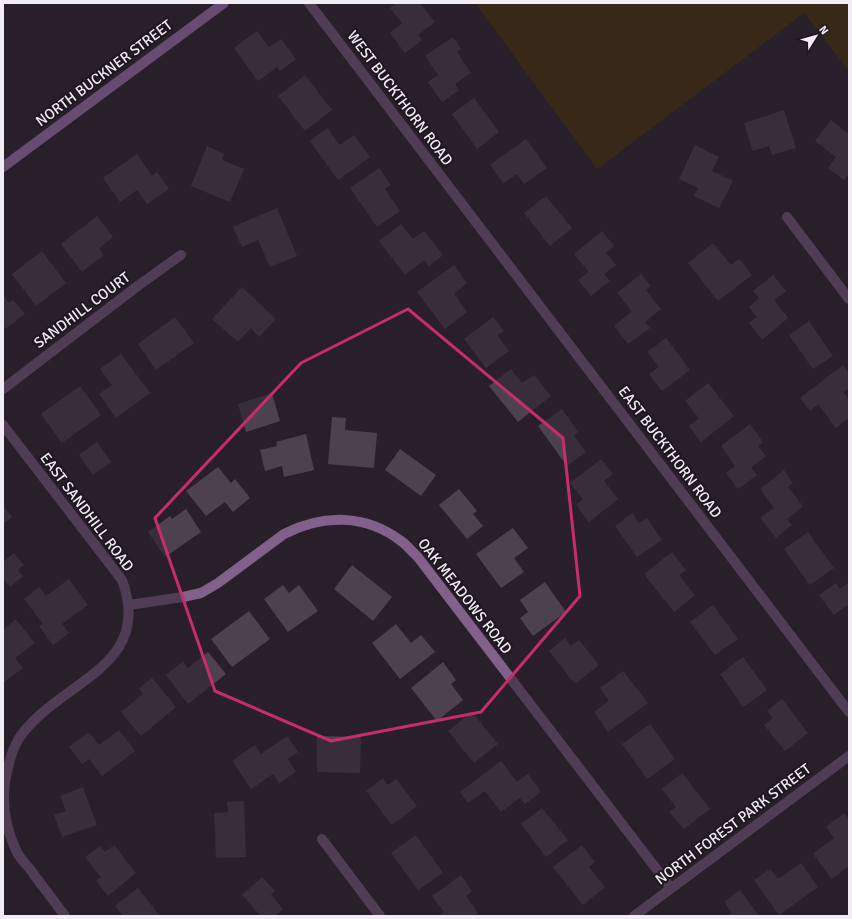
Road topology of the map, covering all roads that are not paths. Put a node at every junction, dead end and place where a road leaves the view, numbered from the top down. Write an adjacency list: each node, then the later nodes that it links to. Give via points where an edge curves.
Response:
1 (224, 3): 3 (main road, NORTH BUCKNER STREET)
2 (309, 3): 4 (street, WEST BUCKTHORN ROAD)
3 (3, 167)
4 (466, 211): 11 (street, EAST BUCKTHORN ROAD)
5 (787, 217): 7 (street)
6 (180, 255): 8 (street, SANDHILL COURT)
7 (849, 299)
8 (3, 389)
9 (3, 426): 10 (street, EAST SANDHILL ROAD, via 122,580)
10 (129, 605): 14 (street, OAK MEADOWS ROAD, via 201,593 284,534 318,521 357,521 394,536 417,556); 15 (street, EAST SANDHILL ROAD, via 128,626 121,645 110,661 29,726 14,748 7,770 4,793 7,827 11,840 17,852)
11 (849, 712)
12 (849, 756): 14 (street, NORTH FOREST PARK STREET)
13 (322, 839): 16 (street)
14 (672, 888): 17 (street, NORTH FOREST PARK STREET)
15 (65, 916)
16 (380, 916)
17 (634, 916)

